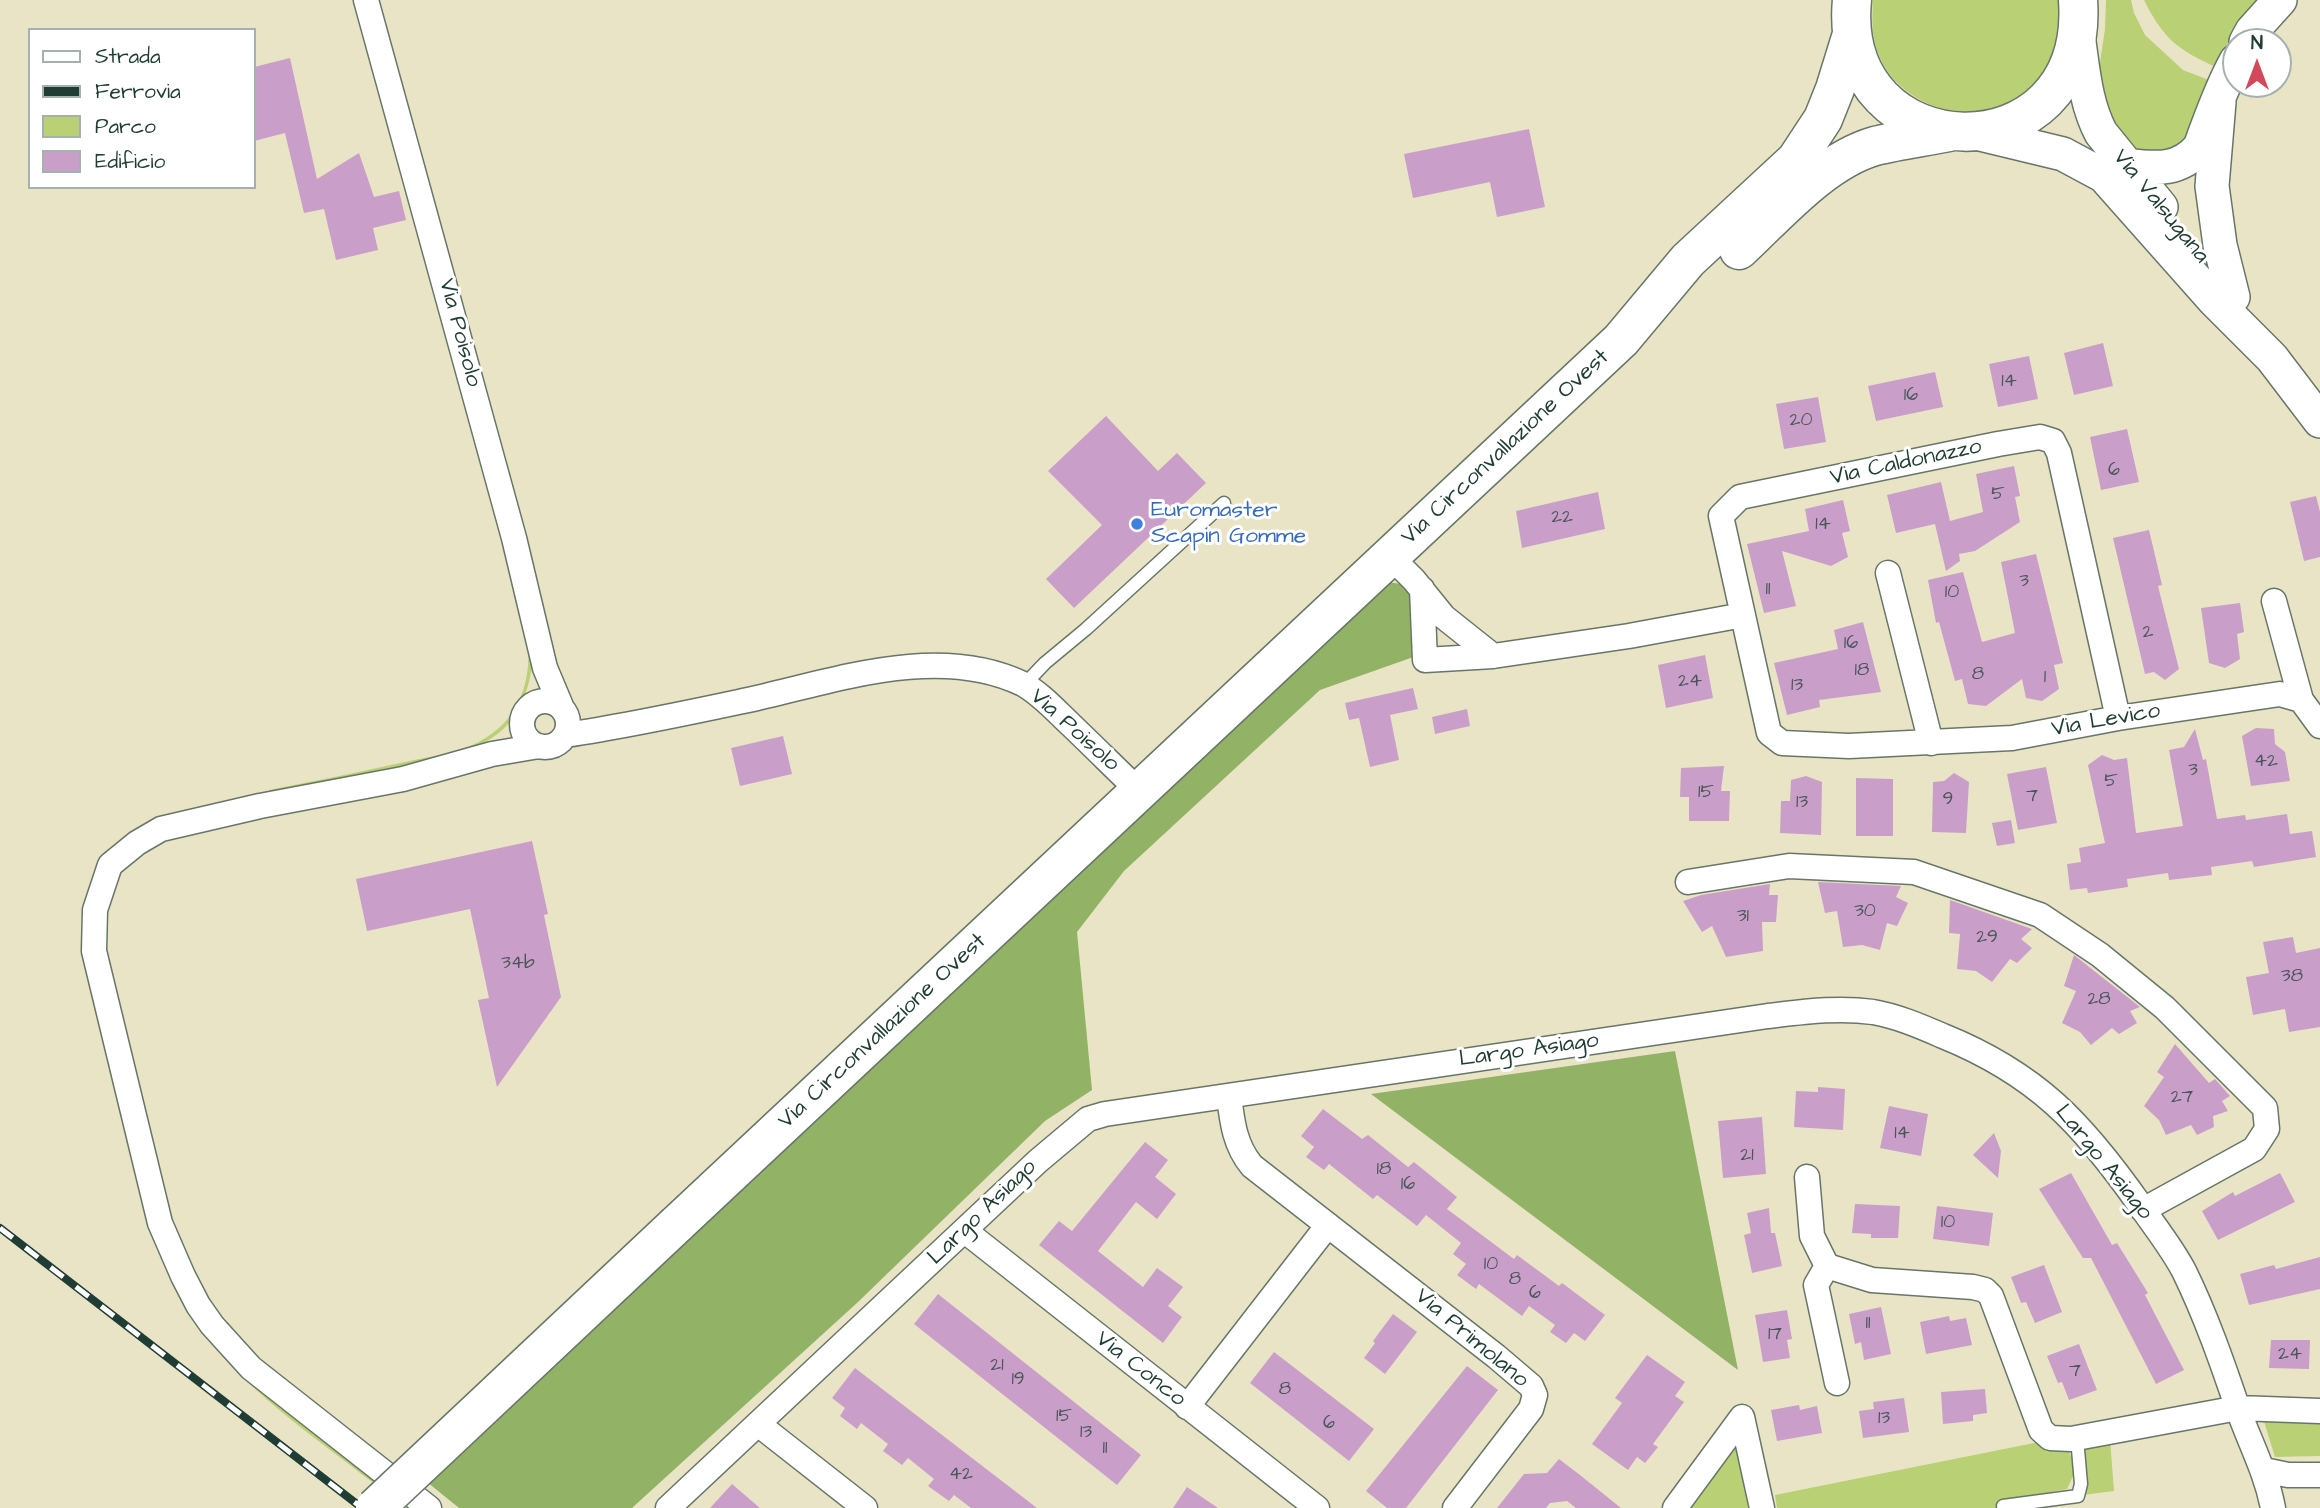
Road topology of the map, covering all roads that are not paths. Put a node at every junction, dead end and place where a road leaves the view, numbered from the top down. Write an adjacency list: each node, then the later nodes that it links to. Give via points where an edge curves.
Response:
1 (366, 0): 24 (street, Via Poisolo, via 514,538)
2 (2280, 0): 5 (main road)
3 (1849, 14): 8 (main road, Via Circonvallazione Ovest, via 1859,62 1874,88 1895,109 1920,124); 14 (main road, Via Circonvallazione Ovest, via 1835,89 1823,119 1796,160 1688,260)
4 (2080, 14): 8 (main road, Via Circonvallazione Ovest, via 2070,63 2048,97 1996,129); 10 (main road, Via Valsugana, via 2087,94 2094,120)
5 (2255, 28)
6 (2222, 92): 7 (main road)
7 (2219, 102): 10 (main road, via 2200,147 2187,160 2170,168); 11 (main road)
8 (1962, 132): 9 (main road, Via Valsugana, via 2063,154); 14 (main road, Via Circonvallazione Ovest, via 1873,147 1837,164 1704,281)
9 (2082, 163): 12 (main road, via 2117,174 2148,208); 15 (main road, Via Valsugana, via 2118,190)
10 (2127, 165): 12 (main road, Via Valsugana)
11 (2212, 186): 12 (main road, via 2185,206); 13 (main road)
12 (2164, 211): 13 (main road, Via Valsugana)
13 (2233, 297): 15 (main road, Via Valsugana)
14 (1621, 340): 18 (main road, Via Circonvallazione Ovest)
15 (2277, 364): 16 (main road, Via Valsugana)
16 (2320, 421)
17 (1224, 503): 25 (lane)
18 (1391, 556): 20 (street, Via Circonvallazione Ovest); 35 (main road, Via Circonvallazione Ovest)
19 (1888, 573): 32 (street)
20 (1422, 589): 23 (street, Via Circonvallazione Ovest, via 1444,617); 23 (street, via 1426,660)
21 (2274, 600): 26 (street)
22 (1743, 615): 23 (street); 29 (street, Via Caldonazzo, via 1721,516 1740,497 2040,437 2053,442 2059,453); 31 (street, Via Caldonazzo, via 1769,733)
23 (1493, 656)
24 (545, 668): 27 (street); 28 (street, Via Poisolo)
25 (1024, 685): 28 (street, Via Poisolo, via 975,668 930,665 882,670 627,727 592,732); 35 (street, Via Poisolo)
26 (2290, 697): 29 (street, Via Levico); 30 (street)
27 (527, 714): 28 (street, via 549,700); 33 (street, via 527,738); 34 (street)
28 (564, 718): 33 (street, via 554,745)
29 (2118, 718): 32 (street, Via Levico, via 2012,738)
30 (2320, 726)
31 (1782, 743): 32 (street, Via Levico)
32 (1931, 743)
33 (539, 746): 34 (street)
34 (492, 754): 53 (street, via 403,779 161,829 110,865 95,910 94,951 160,1223 198,1305 251,1368)
35 (1140, 792): 52 (main road, Via Circonvallazione Ovest, bridge)
36 (1688, 882): 39 (street, via 1788,866 1914,872 2040,915 2100,955 2165,1008 2265,1108 2267,1129 2254,1149)
37 (1228, 1096): 39 (street, Largo Asiago, via 1768,1016 1827,1010 1875,1012 1967,1045 2040,1088 2093,1143); 40 (street, Via Primolano, via 1244,1157); 41 (street, Largo Asiago, via 1088,1119)
38 (1807, 1177): 42 (street, via 1812,1236)
39 (2143, 1210): 45 (street, Largo Asiago, via 2183,1268)
40 (1328, 1225): 44 (street); 57 (street, Via Primolano, via 1531,1386 1535,1395 1531,1409)
41 (965, 1231): 44 (street, Via Conco); 47 (street, Largo Asiago)
42 (1827, 1266): 43 (street, via 1816,1285); 48 (street, via 1872,1280 1984,1290 1991,1296 2041,1430 2049,1438)
43 (1837, 1383)
44 (1186, 1407): 56 (street, Via Conco)
45 (2238, 1408): 46 (street); 48 (street); 49 (street, Largo Asiago)
46 (2320, 1411)
47 (758, 1424): 54 (street, Largo Asiago); 55 (street)
48 (2077, 1438): 51 (lane, via 2078,1496)
49 (2264, 1470): 50 (street); 60 (street, Largo Asiago)
50 (2320, 1475)
51 (2003, 1506)
52 (375, 1508)
53 (429, 1508)
54 (668, 1508)
55 (865, 1508)
56 (1317, 1508)
57 (1455, 1508)
58 (1675, 1508): 59 (street, via 1742,1417)
59 (1762, 1508)
60 (2273, 1508)

